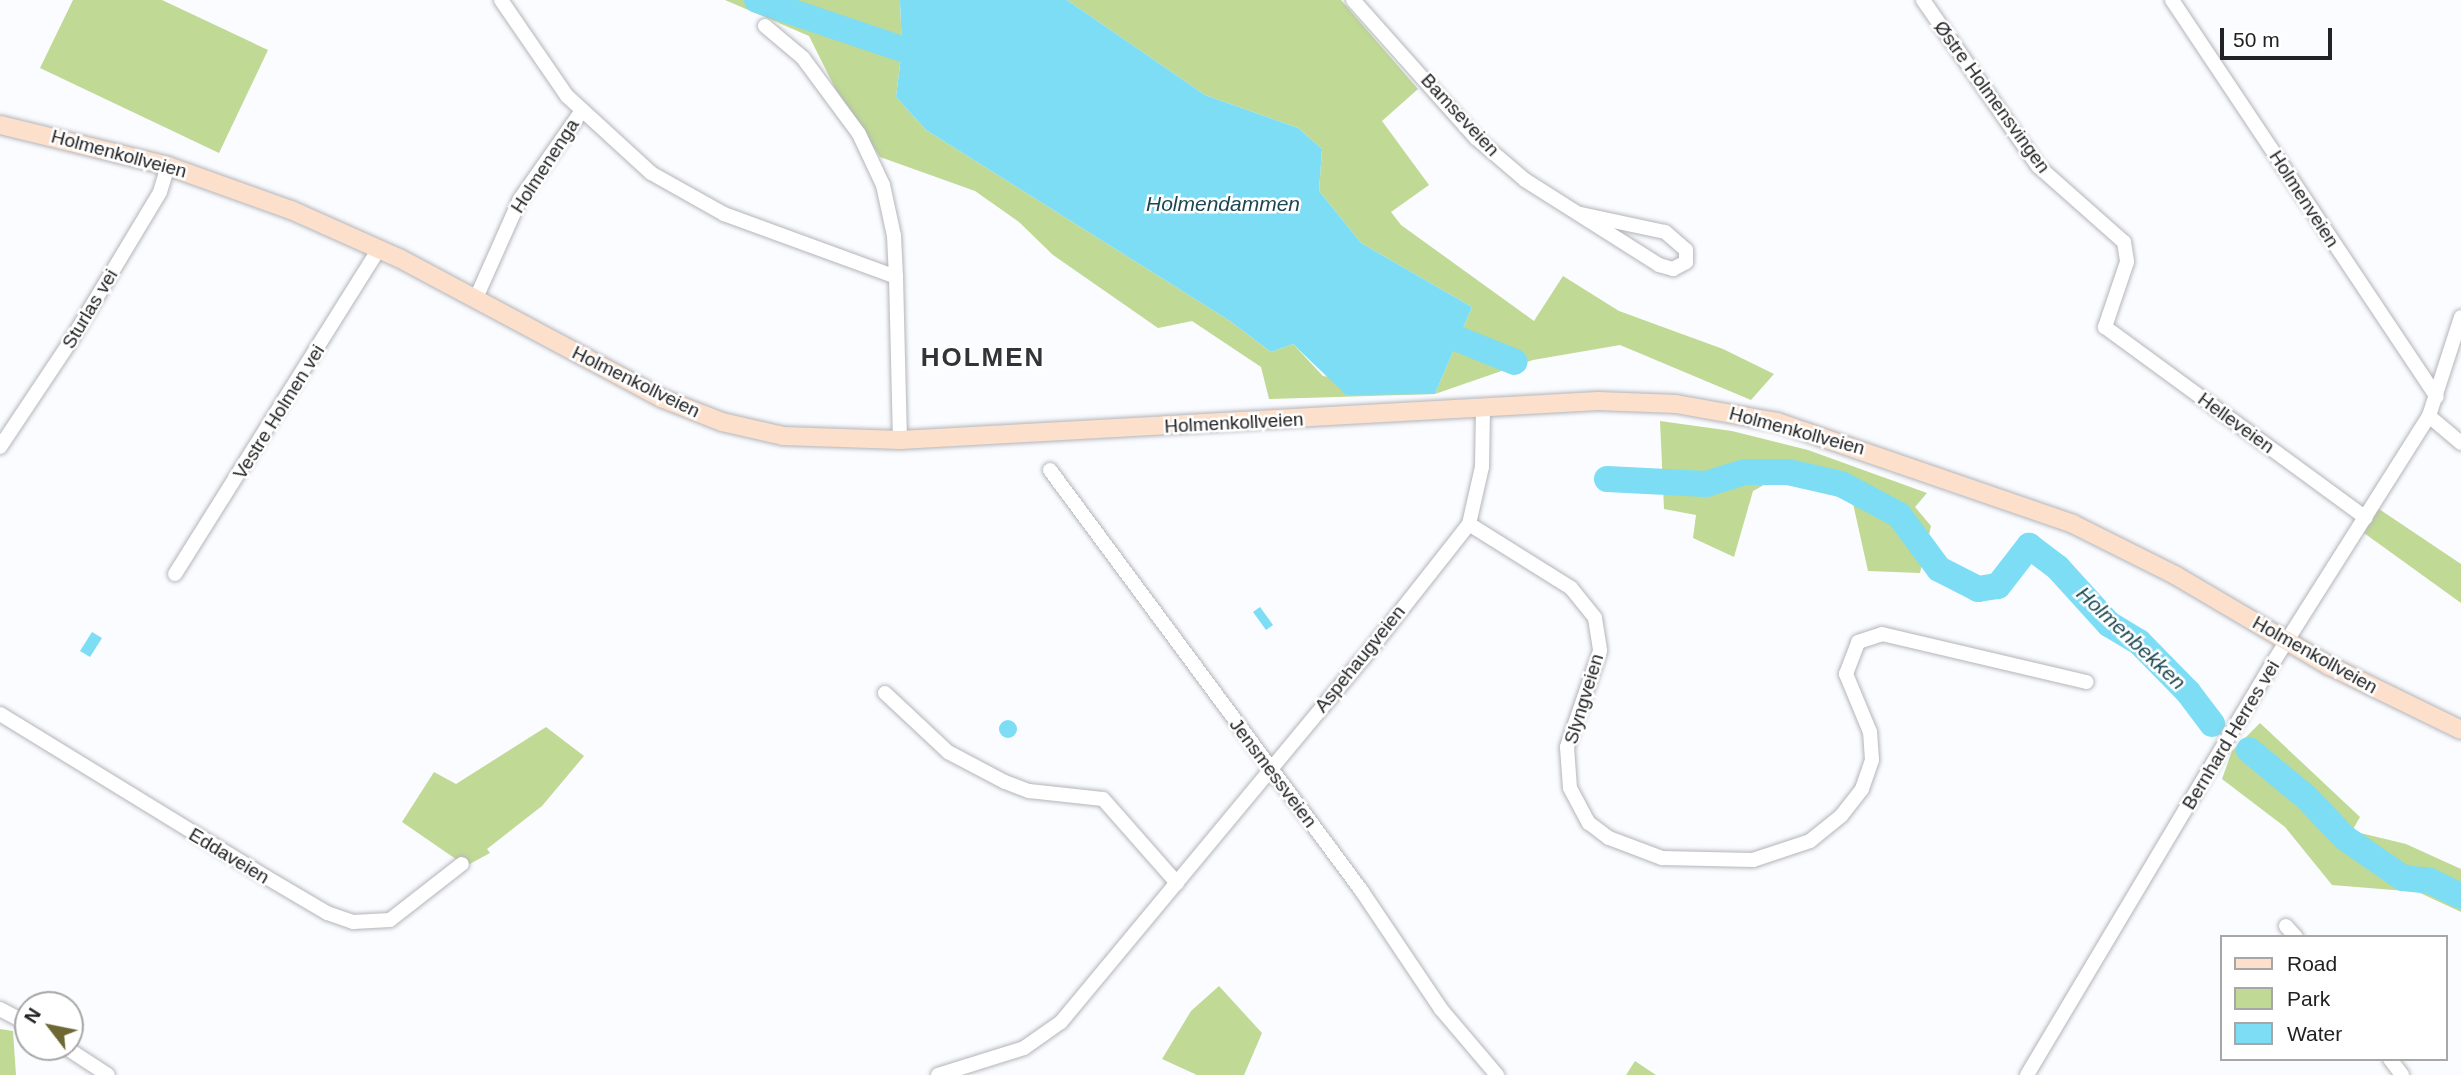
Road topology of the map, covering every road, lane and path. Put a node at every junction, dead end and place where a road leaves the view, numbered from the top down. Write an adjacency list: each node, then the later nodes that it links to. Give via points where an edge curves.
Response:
1 (501, 0): 6 (street, via 542,67)
2 (1353, 0): 9 (street, Bamseveien, via 1476,138 1525,180)
3 (1923, 0): 14 (street, Østre Holmensvingen, via 2038,166 2124,242 2127,262)
4 (2172, 0): 15 (street, Holmenveien)
5 (765, 26): 11 (street, via 803,58 859,134 883,185 894,236)
6 (581, 112): 11 (street, via 651,173 708,207); 12 (street, Holmenenga, via 520,199)
7 (0, 125): 8 (main road, Holmenkollveien)
8 (168, 166): 10 (main road, Holmenkollveien, via 291,210); 20 (street, Sturlas vei, via 160,192 77,331)
9 (1580, 214): 9 (street, Bamseveien, via 1659,265 1673,269 1686,262 1686,250 1665,232)
10 (379, 249): 12 (main road, Holmenkollveien); 24 (street, Vestre Holmen vei)
11 (896, 277): 18 (street)
12 (476, 298): 18 (main road, Holmenkollveien, via 646,391 722,422 795,438)
13 (2461, 317): 15 (street, Bernhard Herres vei)
14 (2105, 327): 22 (street, Helleveien)
15 (2438, 397): 17 (street, Bernhard Herres vei)
16 (1483, 409): 18 (main road, Holmenkollveien); 23 (street, Aspehaugveien, via 1482,467); 25 (main road, Holmenkollveien, via 1642,401 1714,409 1798,427 2073,524 2175,575)
17 (2429, 415): 19 (street); 22 (street, Bernhard Herres vei)
18 (900, 440)
19 (2461, 443)
20 (0, 447)
21 (1050, 470): 30 (street, Jensmessveien)
22 (2366, 518): 25 (street, Bernhard Herres vei)
23 (1469, 524): 26 (street, Slyngveien, via 1571,588 1595,618 1600,651 1569,737 1570,788 1589,824 1608,838 1662,858 1753,860 1810,841 1841,816 1862,789 1872,760 1870,732 1846,674 1858,642 1882,634); 30 (street, Aspehaugveien)
24 (175, 574)
25 (2286, 641): 29 (main road, Holmenkollveien); 37 (street, Bernhard Herres vei)
26 (2086, 682)
27 (884, 693): 32 (street, via 948,752 1005,782 1029,791 1103,799)
28 (0, 714): 31 (street, Eddaveien, via 327,913 353,922 390,920)
29 (2461, 730)
30 (1270, 769): 32 (street, Aspehaugveien); 36 (street, Jensmessveien, via 1441,1009)
31 (462, 864)
32 (1177, 883): 35 (street, Aspehaugveien, via 1081,1001 1043,1039)
33 (84, 1059): 34 (street)
34 (108, 1075)
35 (938, 1075)
36 (1497, 1075)
37 (2027, 1075)

